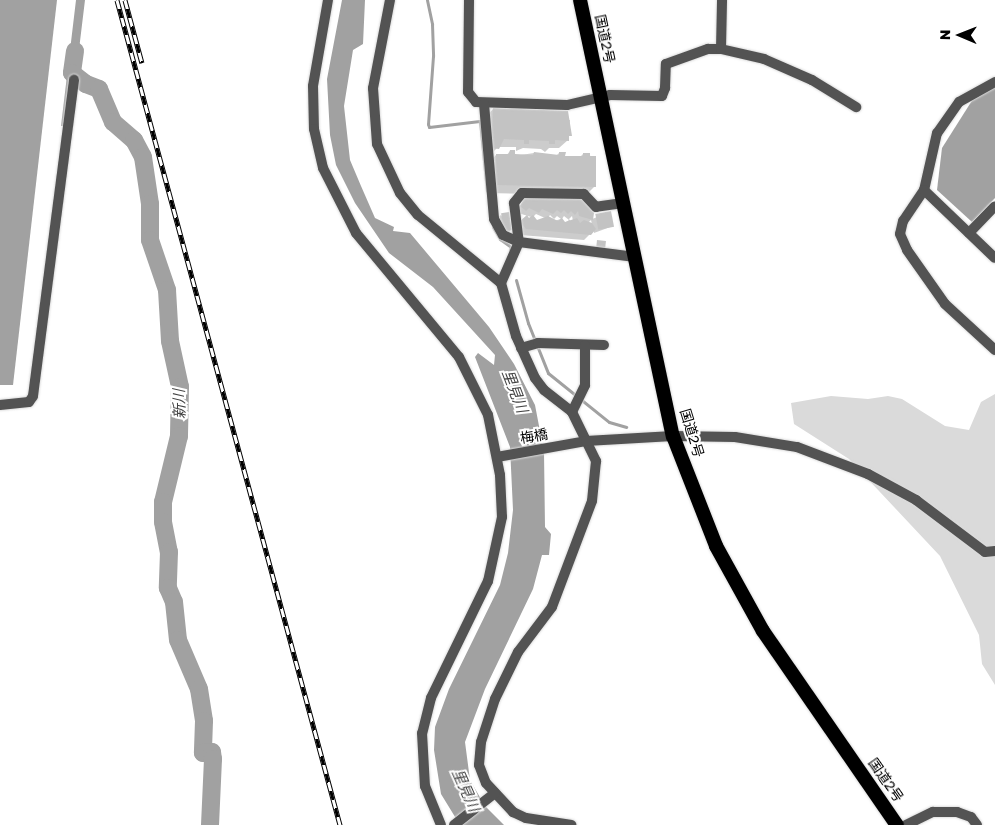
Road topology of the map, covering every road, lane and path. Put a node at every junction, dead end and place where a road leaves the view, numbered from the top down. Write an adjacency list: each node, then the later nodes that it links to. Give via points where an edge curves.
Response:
1 (328, 0): 28 (street, via 313,86 314,129 323,168 356,233 460,357 488,415)
2 (390, 0): 19 (street, via 373,88 377,144 400,193 418,215)
3 (469, 0): 10 (street, via 468,92 476,102)
4 (580, 0): 9 (highway, 国道2号)
5 (722, 0): 6 (street)
6 (720, 49): 9 (street, via 701,51 666,64 662,96); 11 (street, via 764,60 812,80)
7 (74, 80): 24 (street, via 33,396 29,402)
8 (995, 82): 12 (street, via 959,102 937,133)
9 (601, 96): 10 (street, via 567,104); 13 (highway, 国道2号)
10 (484, 104): 16 (street, via 494,219 503,235)
11 (856, 107)
12 (924, 190): 15 (street); 23 (street, via 903,221 900,234 907,250 945,304)
13 (624, 203): 16 (street, via 596,207 584,194 522,193 514,203); 17 (highway, 国道2号)
14 (995, 206): 15 (street)
15 (969, 233): 18 (street)
16 (519, 242): 17 (street); 19 (street)
17 (635, 257): 26 (highway, 国道2号)
18 (995, 258)
19 (501, 282): 22 (street)
20 (585, 345): 21 (street); 22 (street, via 535,343); 25 (street, via 581,398)
21 (604, 345)
22 (521, 348): 25 (street, via 544,390)
23 (995, 350)
24 (0, 405)
25 (572, 412): 27 (street)
26 (673, 436): 27 (street, 梅橋); 29 (street, 梅橋, via 735,437 797,447 868,474 900,491 985,552); 34 (highway, 国道2号, via 716,546 763,631)
27 (581, 442): 28 (street, 梅橋); 30 (street, via 596,461 592,501 552,607 518,652 495,699 481,742 479,765)
28 (499, 456): 31 (street, via 502,517 495,559 482,596 431,698 422,733 425,786)
29 (995, 551)
30 (492, 795): 32 (street); 33 (street, via 526,818)
31 (441, 825)
32 (454, 825)
33 (571, 825)
34 (897, 825)
35 (906, 825): 36 (street, via 933,812 957,812 971,817)
36 (977, 825)

